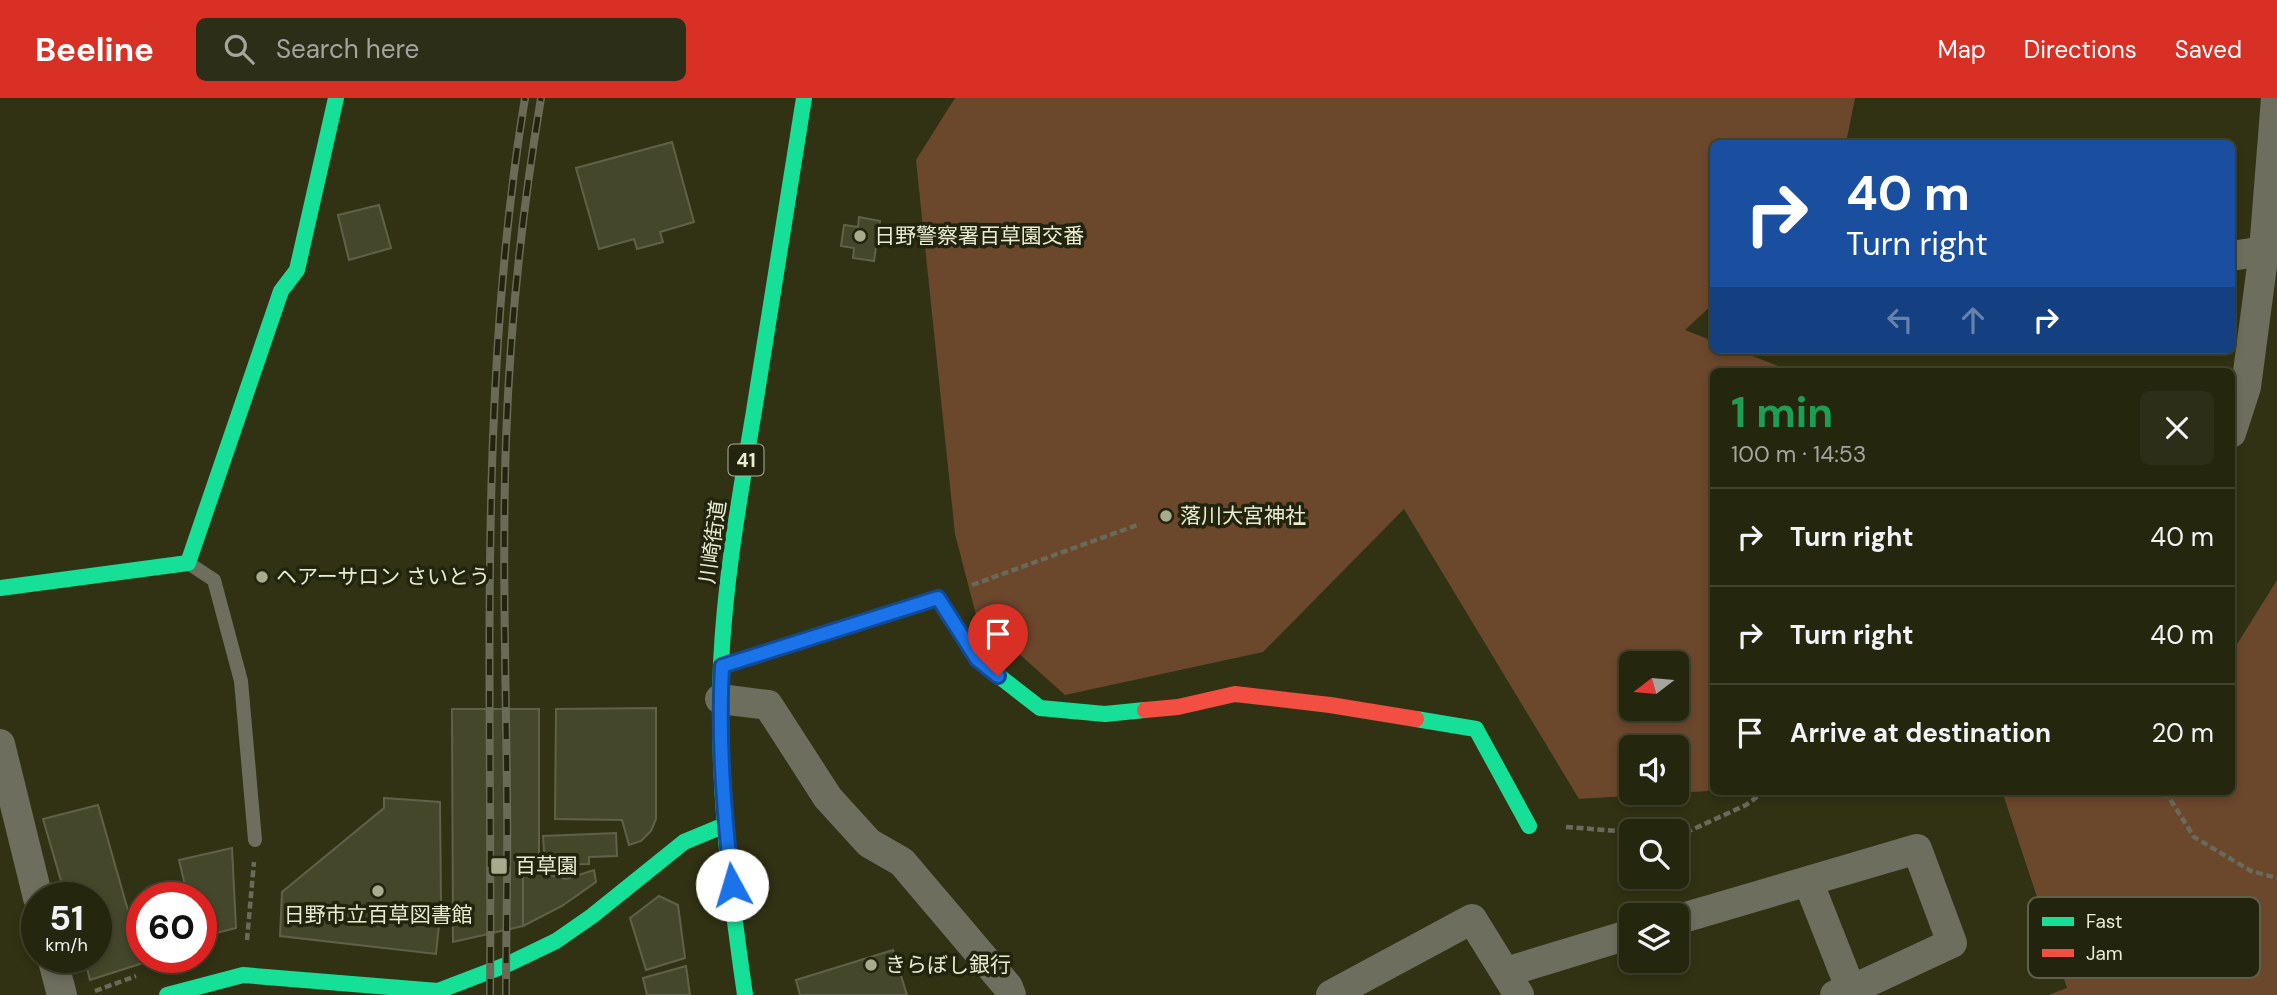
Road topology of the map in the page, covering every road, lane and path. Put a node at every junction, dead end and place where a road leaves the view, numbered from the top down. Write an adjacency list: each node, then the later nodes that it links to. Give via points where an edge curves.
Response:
1 (336, 98): 8 (street, via 297,270 281,291)
2 (804, 98): 11 (street, 川崎街道 / 41, via 737,517)
3 (2276, 98): 4 (street)
4 (2264, 251): 5 (street); 6 (street, via 2246,387)
5 (2235, 255)
6 (2235, 421)
7 (1140, 524): 10 (path)
8 (188, 563): 9 (street); 20 (lane, via 214,579 241,681)
9 (0, 588)
10 (938, 598): 11 (street); 17 (street, via 977,659 1040,708 1105,714 1178,707 1235,694 1476,729)
11 (722, 666): 12 (street, 川崎街道 / 41)
12 (720, 699): 16 (street, 川崎街道 / 41); 35 (street, via 768,705 828,797 869,844 902,862)
13 (0, 744): 23 (street)
14 (1760, 795): 18 (path)
15 (2168, 795): 21 (path, via 2194,837 2251,871)
16 (725, 825): 26 (street, via 684,842 556,941 438,991); 34 (street, 川崎街道 / 41)
17 (1529, 826): 19 (path)
18 (1689, 830)
19 (1619, 831)
20 (255, 840): 26 (path)
21 (2277, 878)
22 (1808, 881): 24 (street); 30 (street); 30 (street, via 1917,849 1952,943)
23 (34, 882)
24 (1689, 916)
25 (1619, 939): 29 (street)
26 (245, 972): 33 (street)
27 (56, 973): 31 (street)
28 (139, 975): 32 (path)
29 (1512, 983): 36 (street, via 1472,919)
30 (1842, 993)
31 (62, 995)
32 (84, 995)
33 (167, 995)
34 (745, 995)
35 (1011, 995)
36 (1331, 995)

